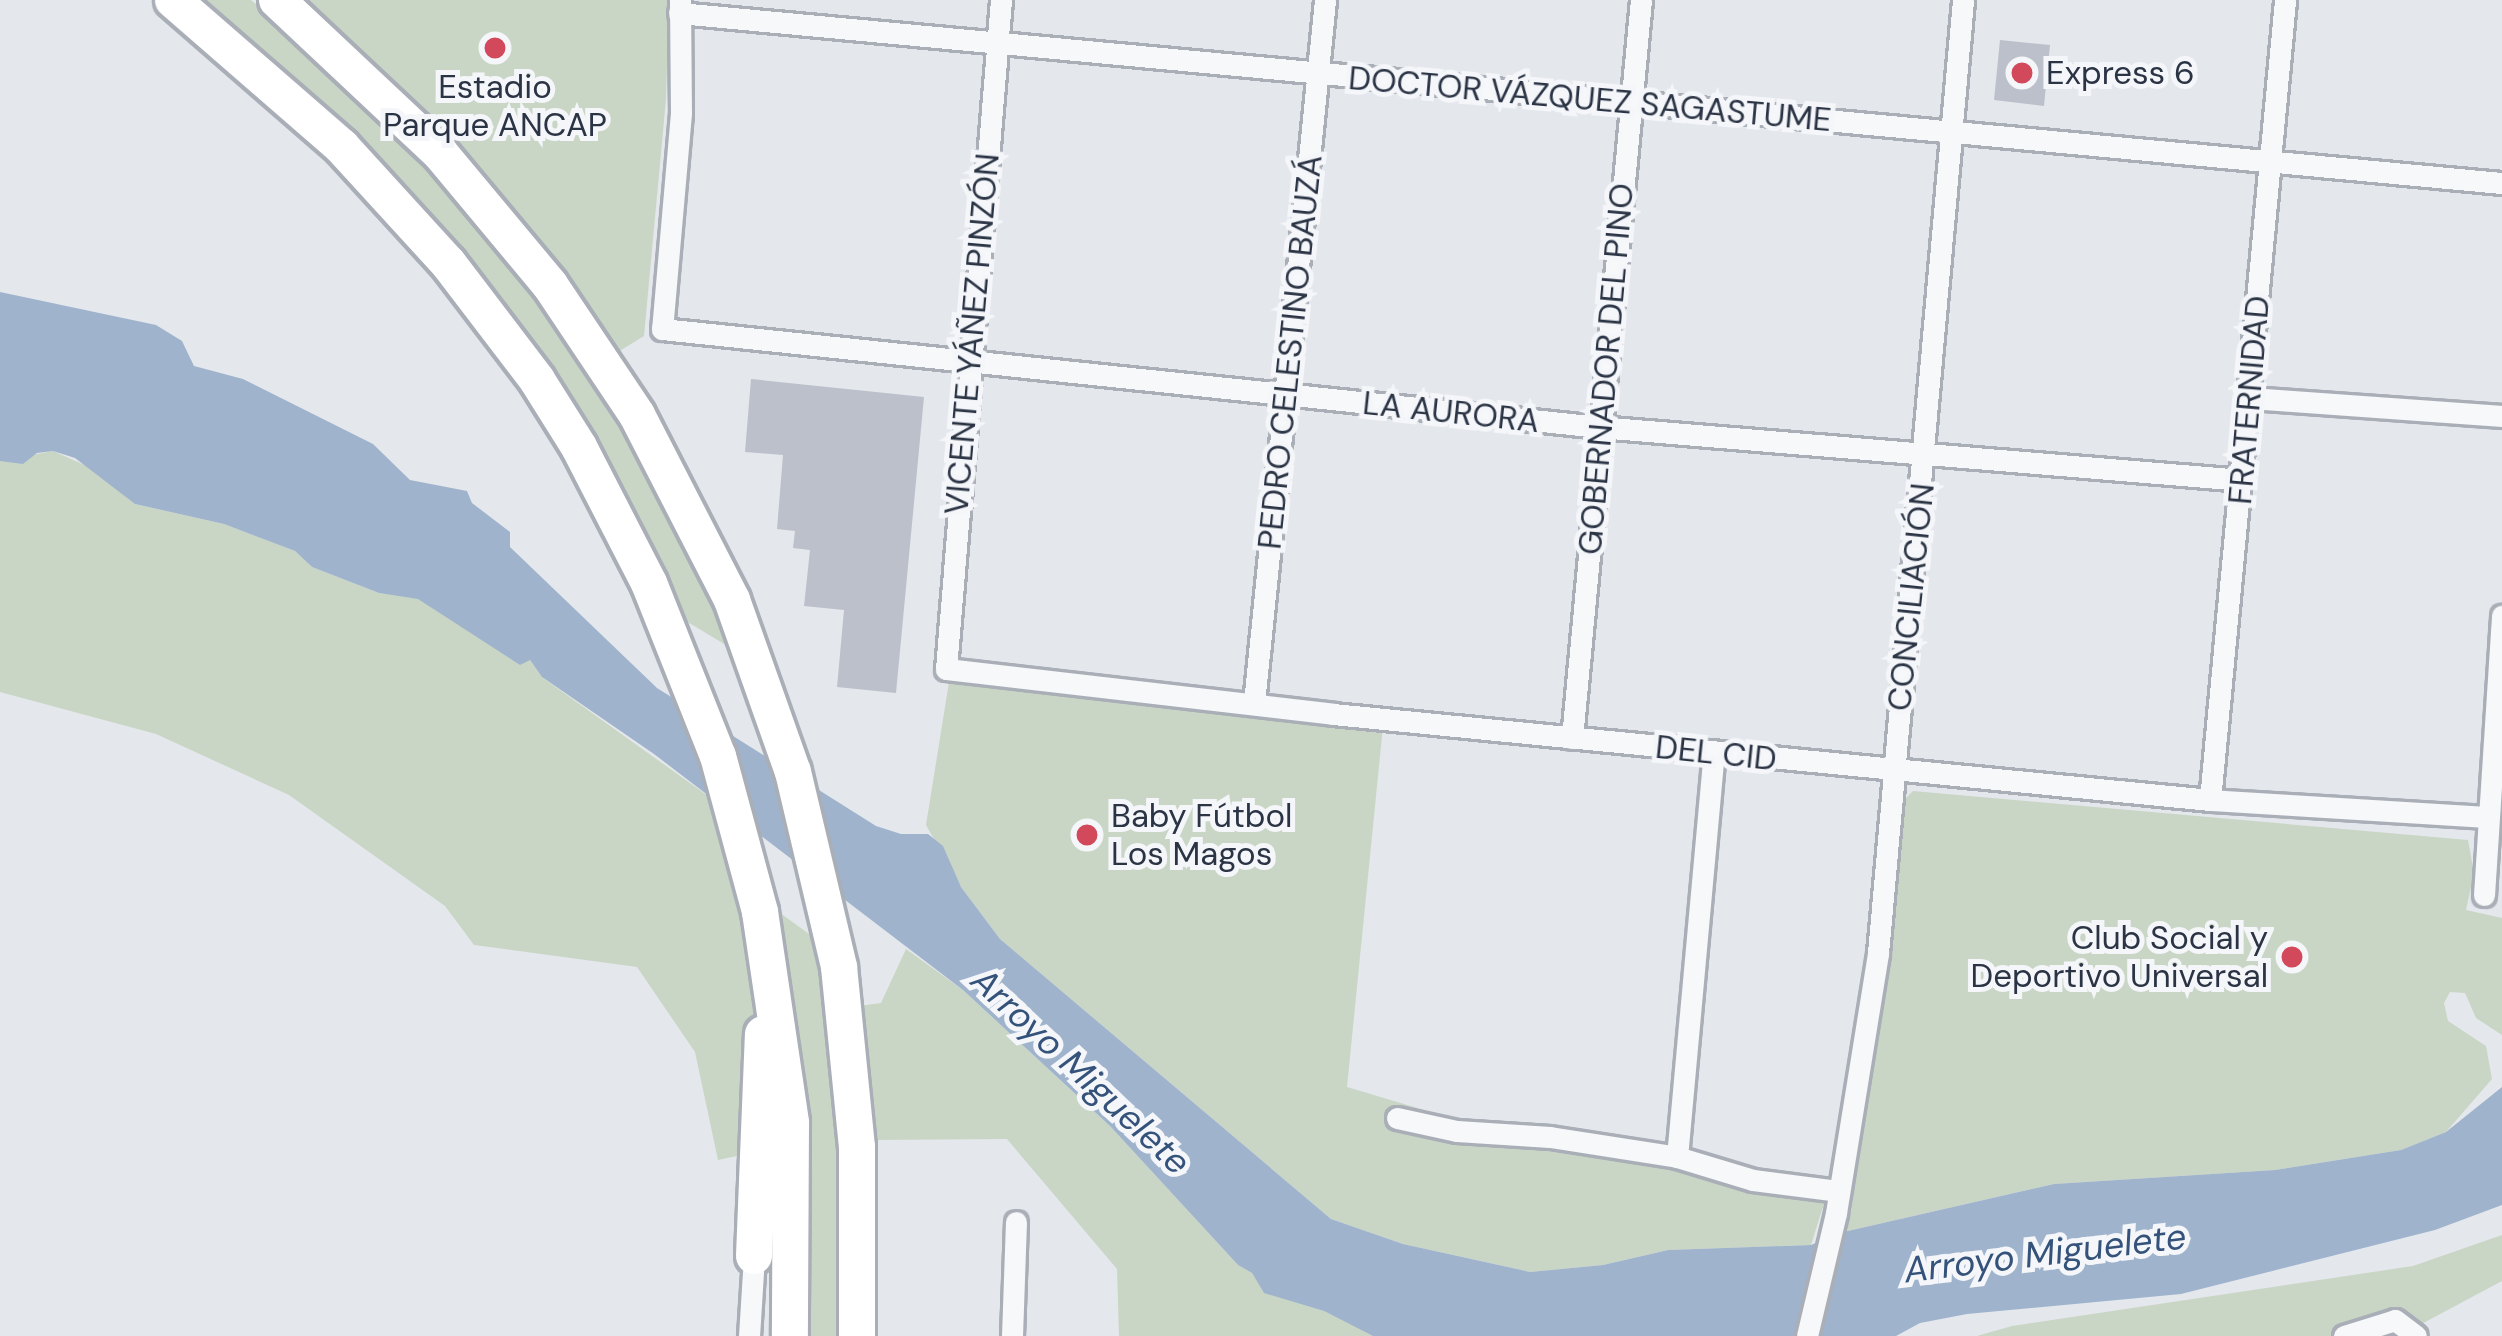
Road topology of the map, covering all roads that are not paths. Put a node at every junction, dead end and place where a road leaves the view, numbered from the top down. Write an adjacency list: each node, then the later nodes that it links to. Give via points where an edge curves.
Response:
1 (173, 0): 31 (highway, via 341,146 448,263 579,447 649,583 712,737)
2 (277, 0): 39 (highway, via 440,153 550,285 675,481 748,638 814,847 835,947 857,1147)
3 (1001, 0): 9 (street, VICENTE YÁÑEZ PINZÓN)
4 (1325, 0): 10 (street, PEDRO CELESTINO BAUZÁ)
5 (1641, 0): 11 (street, GOBERNADOR DEL PINO)
6 (1964, 0): 12 (street, CONCILIACIÓN)
7 (2285, 0): 13 (street, FRATERNIDAD)
8 (680, 7): 9 (street, DOCTOR VÁZQUEZ SAGASTUME); 15 (street, LA AURORA, via 681,113 662,329)
9 (998, 42): 10 (street, DOCTOR VÁZQUEZ SAGASTUME); 15 (street, VICENTE YÁÑEZ PINZÓN)
10 (1318, 74): 11 (street, DOCTOR VÁZQUEZ SAGASTUME); 16 (street, PEDRO CELESTINO BAUZÁ)
11 (1631, 104): 12 (street, DOCTOR VÁZQUEZ SAGASTUME); 19 (street, GOBERNADOR DEL PINO)
12 (1952, 132): 13 (street, DOCTOR VÁZQUEZ SAGASTUME); 20 (street, CONCILIACIÓN)
13 (2272, 164): 14 (street, DOCTOR VÁZQUEZ SAGASTUME); 17 (street, FRATERNIDAD)
14 (2502, 183)
15 (968, 358): 16 (street, LA AURORA); 23 (street, VICENTE YÁÑEZ PINZÓN)
16 (1287, 395): 19 (street, LA AURORA); 24 (street, PEDRO CELESTINO BAUZÁ)
17 (2250, 398): 18 (street); 21 (street, FRATERNIDAD)
18 (2502, 416)
19 (1599, 428): 20 (street, LA AURORA); 25 (street, GOBERNADOR DEL PINO)
20 (1924, 454): 21 (street, LA AURORA); 27 (street, CONCILIACIÓN)
21 (2242, 480): 28 (street, FRATERNIDAD)
22 (2502, 616): 29 (street)
23 (946, 669): 24 (street, DEL CID)
24 (1254, 703): 25 (street, DEL CID)
25 (1572, 738): 26 (street, DEL CID)
26 (1714, 752): 27 (street, DEL CID); 33 (street)
27 (1894, 767): 28 (street, DEL CID); 34 (street, CONCILIACIÓN, via 1878,953)
28 (2210, 800): 29 (street, DEL CID)
29 (2488, 817): 30 (street)
30 (2484, 896)
31 (771, 971): 36 (highway); 38 (highway, via 791,1123)
32 (1397, 1118): 33 (street)
33 (1677, 1157): 34 (street)
34 (1838, 1202): 41 (street, CONCILIACIÓN)
35 (1016, 1222): 40 (street)
36 (754, 1256): 37 (street)
37 (749, 1336)
38 (790, 1336)
39 (856, 1336)
40 (1012, 1336)
41 (1807, 1336)
42 (2344, 1336): 43 (street, via 2395,1320)
43 (2416, 1336)

